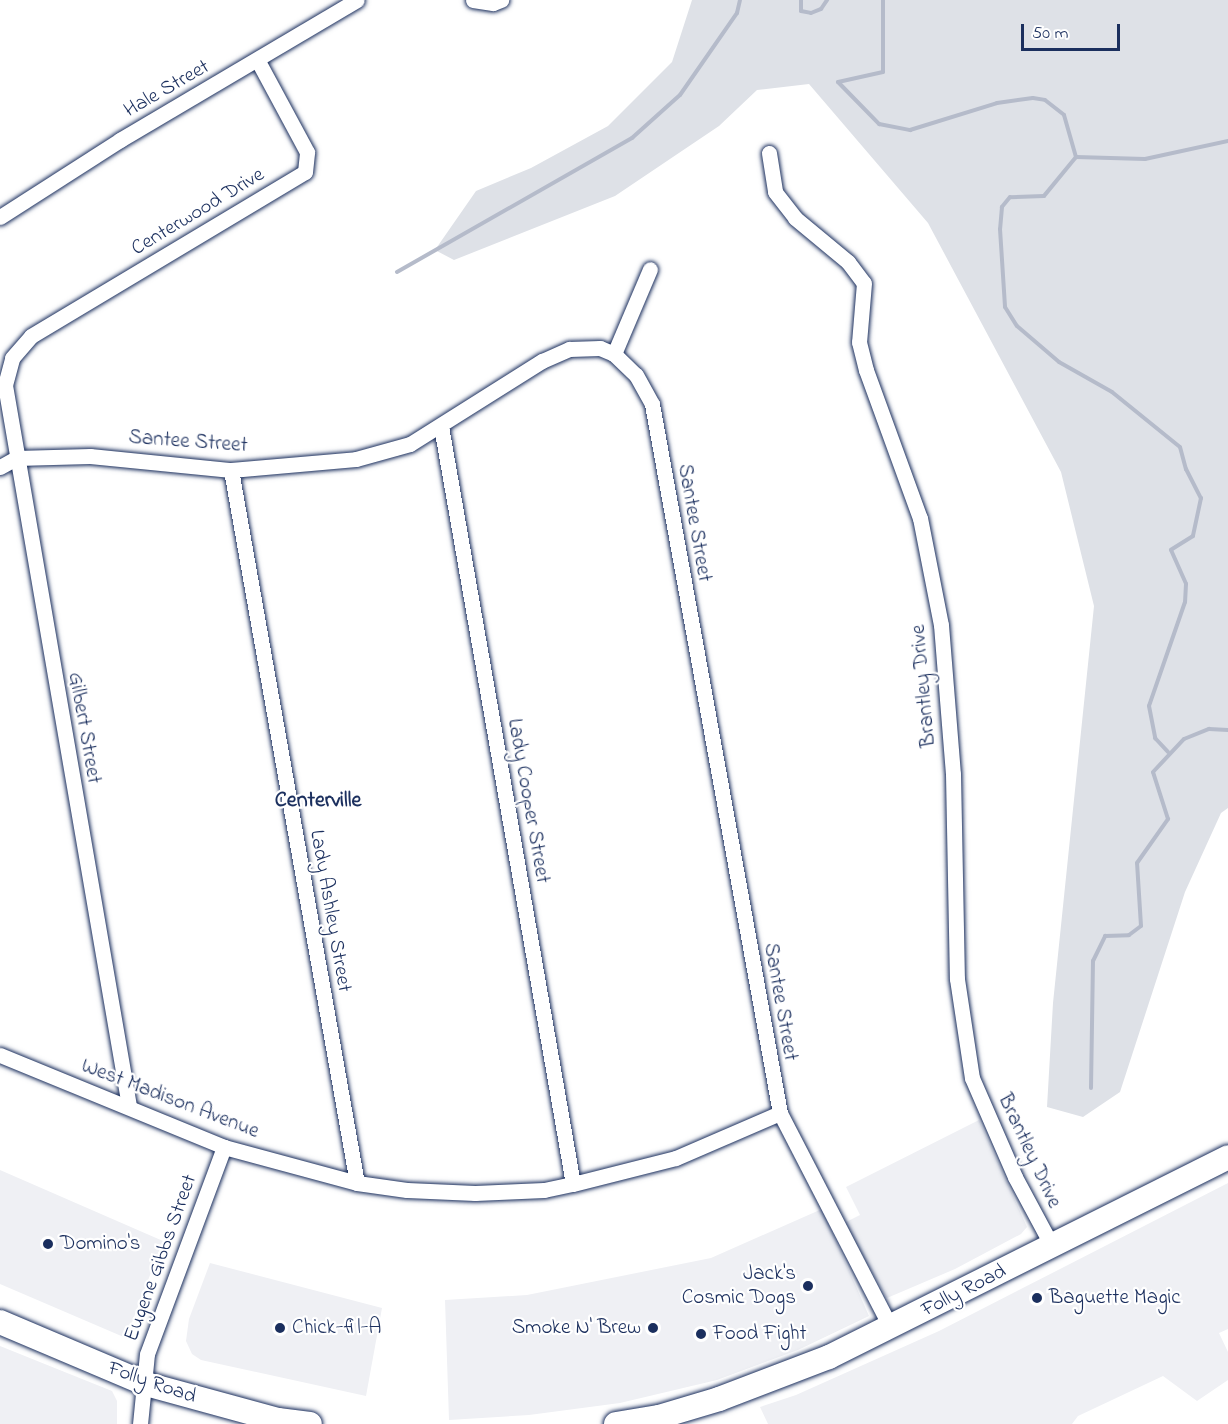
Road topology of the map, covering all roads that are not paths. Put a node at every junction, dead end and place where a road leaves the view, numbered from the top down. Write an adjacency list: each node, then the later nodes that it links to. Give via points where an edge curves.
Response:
1 (357, 0): 4 (street, Hale Street)
2 (473, 0): 3 (street)
3 (501, 0)
4 (258, 61): 6 (street, Hale Street, via 120,140); 9 (street, Centerwood Drive, via 307,152 305,172 31,336)
5 (769, 153): 21 (street, Brantley Drive, via 775,192 795,218 848,262 864,283 859,342 920,518 941,625 953,774 957,979 972,1078 1015,1177)
6 (0, 217)
7 (650, 268): 8 (street)
8 (614, 354): 10 (street, Santee Street, via 600,348 569,349 542,361); 16 (street, Santee Street, via 636,375 652,404)
9 (12, 358): 11 (street, Gilbert Street, via 5,384)
10 (441, 426): 13 (street, Santee Street, via 386,454 338,462); 20 (street, Lady Cooper Street)
11 (16, 458): 12 (street, Santee Street); 13 (street, Santee Street, via 90,456); 15 (street, Gilbert Street)
12 (0, 467)
13 (231, 470): 19 (street, Lady Ashley Street)
14 (0, 1054): 15 (street, West Madison Avenue)
15 (129, 1106): 17 (street, West Madison Avenue)
16 (780, 1113): 20 (street, West Madison Avenue, via 676,1158); 23 (street, Santee Street)
17 (224, 1147): 19 (street, West Madison Avenue); 24 (street, Eugene Gibbs Street, via 147,1354)
18 (1228, 1157): 21 (main road, Folly Road)
19 (357, 1183): 20 (street, West Madison Avenue, via 475,1193 544,1190)
20 (573, 1184)
21 (1052, 1246): 23 (main road, Folly Road)
22 (0, 1322): 24 (main road, Folly Road)
23 (891, 1328): 25 (main road, Folly Road)
24 (146, 1384): 26 (street, Eugene Gibbs Street); 27 (main road, Folly Road, via 278,1420)
25 (689, 1415): 28 (main road, Folly Road)
26 (140, 1424)
27 (310, 1424)
28 (616, 1424)

